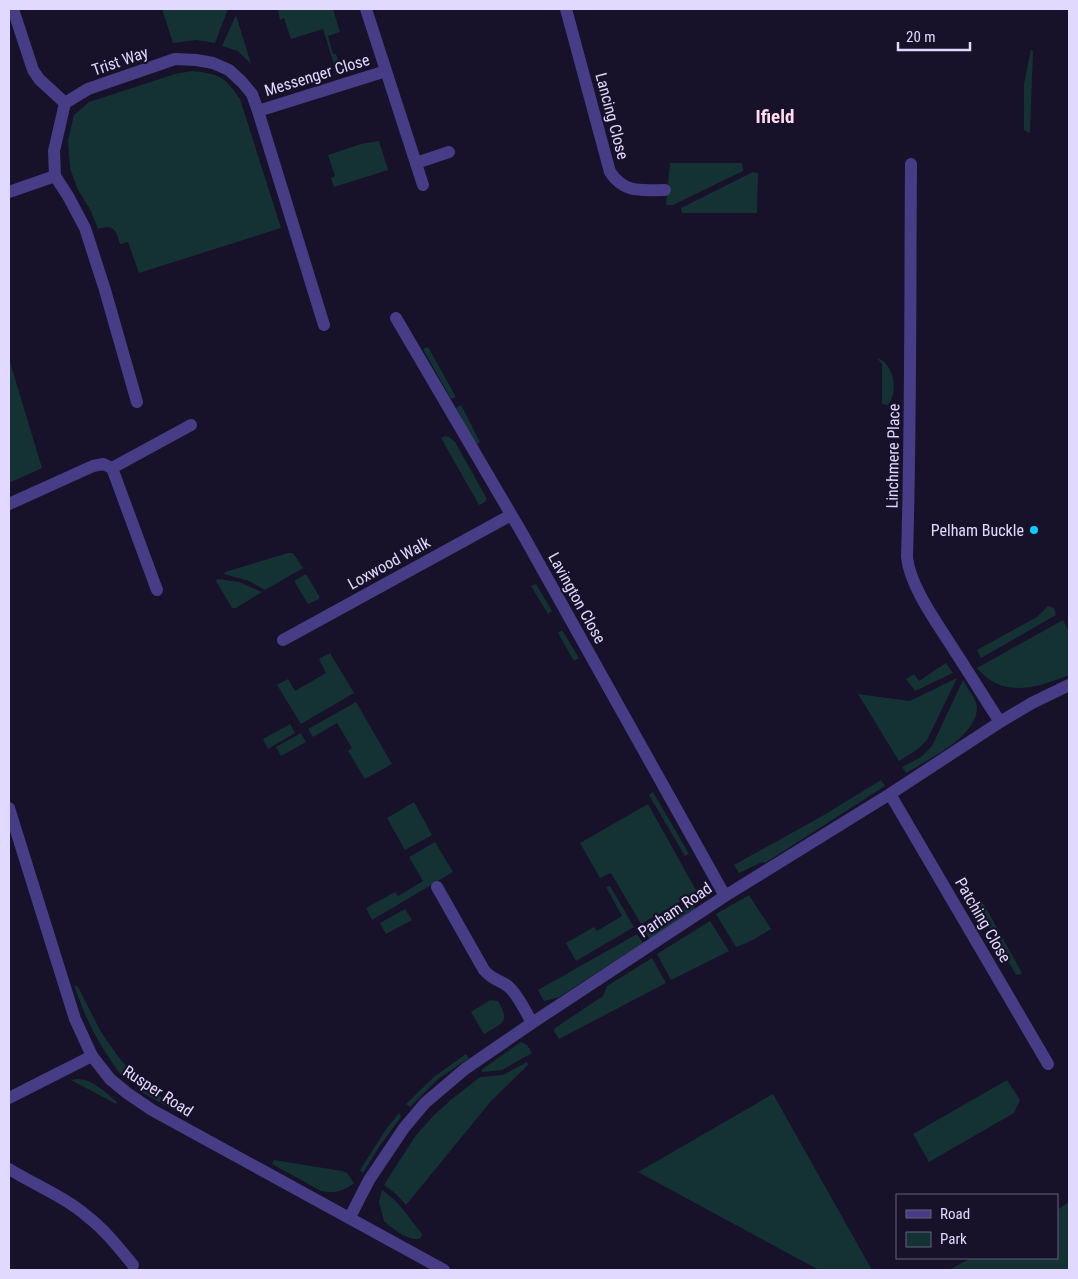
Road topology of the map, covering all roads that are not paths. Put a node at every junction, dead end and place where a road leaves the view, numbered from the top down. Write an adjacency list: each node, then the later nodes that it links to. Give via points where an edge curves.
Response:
1 (13, 9): 5 (street, via 33,70)
2 (366, 9): 4 (street, Messenger Close)
3 (566, 9): 12 (street, Lancing Close, via 610,172 615,180 631,190)
4 (386, 71): 6 (street, Messenger Close); 8 (street, Messenger Close)
5 (65, 103): 6 (street, Trist Way, via 88,89 175,60 196,60 229,70 252,94); 10 (street, via 54,151)
6 (258, 111): 15 (street, Trist Way)
7 (449, 152): 8 (street)
8 (416, 163): 11 (street, Messenger Close)
9 (911, 164): 24 (street, Linchmere Place, via 908,569)
10 (55, 176): 13 (street); 16 (street, via 85,228)
11 (423, 185)
12 (665, 190)
13 (9, 192)
14 (396, 318): 20 (street, Lavington Close)
15 (324, 325)
16 (137, 402)
17 (191, 425): 18 (street)
18 (112, 468): 19 (street, via 103,464 92,466); 21 (street)
19 (9, 504)
20 (511, 515): 22 (street, Loxwood Walk); 28 (street, Lavington Close)
21 (157, 590)
22 (282, 640)
23 (1069, 685): 24 (street, Parham Road)
24 (1000, 722): 25 (street, Parham Road)
25 (890, 794): 28 (street, Parham Road); 31 (street, Patching Close)
26 (9, 808): 30 (street, Rusper Road, via 75,1019)
27 (437, 887): 29 (street, via 484,970 491,979 512,989)
28 (725, 896): 29 (street, Parham Road)
29 (532, 1023): 34 (street, Parham Road, via 460,1073 424,1103 380,1162)
30 (92, 1056): 32 (street); 34 (street, Rusper Road, via 110,1079 152,1110)
31 (1048, 1064)
32 (9, 1098)
33 (9, 1169): 35 (street, via 89,1217)
34 (350, 1217): 36 (street, Rusper Road)
35 (133, 1265)
36 (444, 1270)

